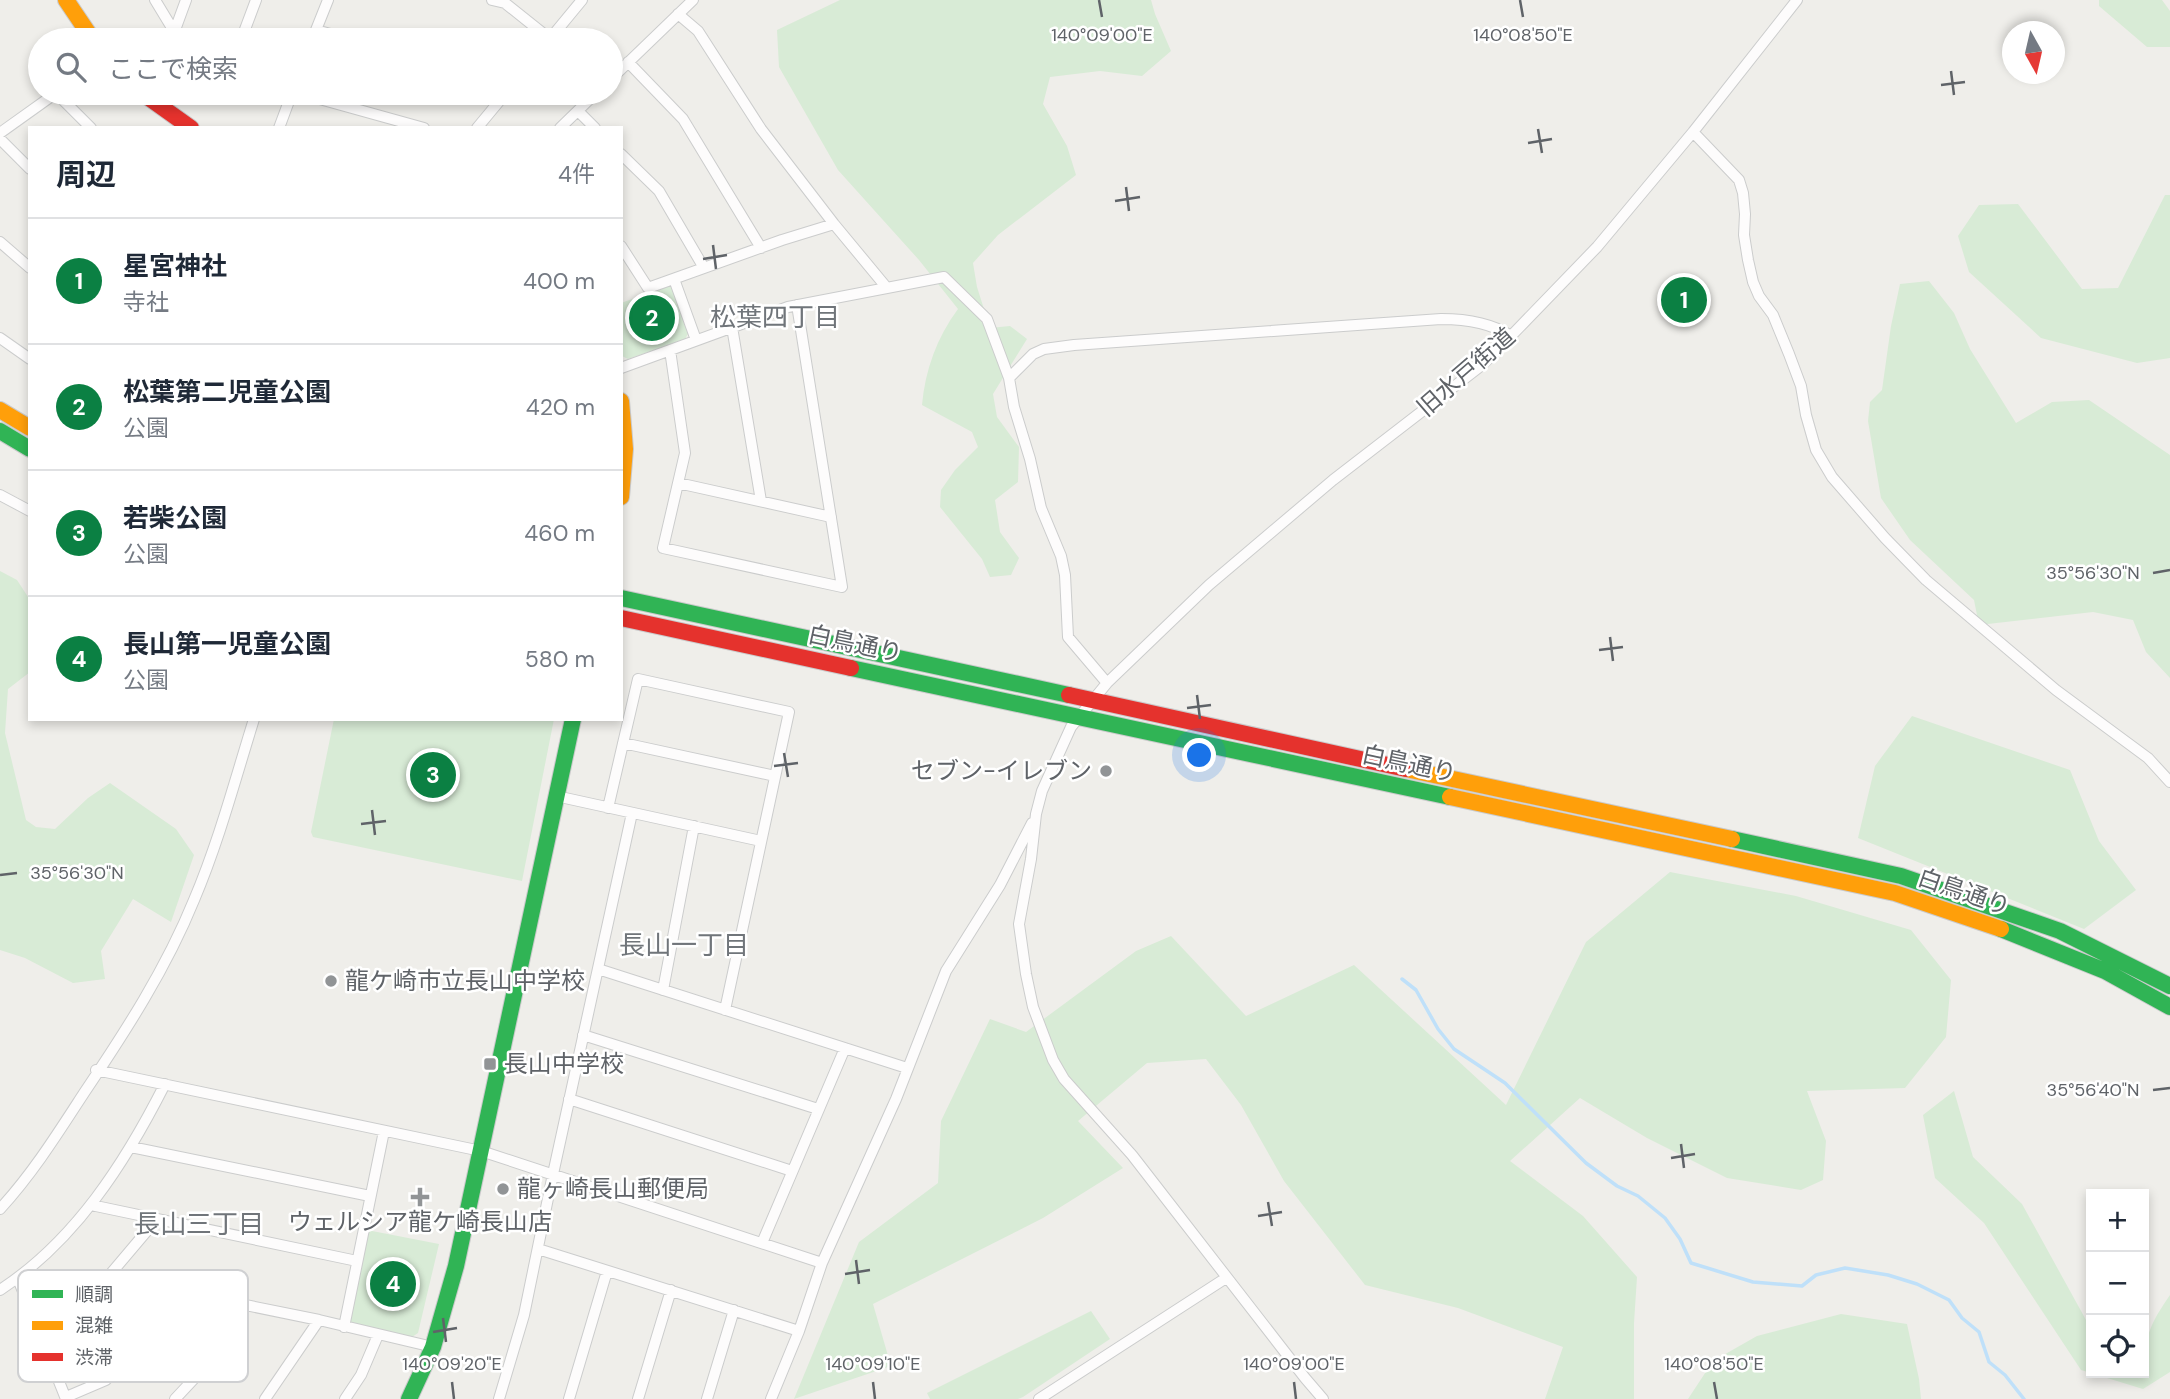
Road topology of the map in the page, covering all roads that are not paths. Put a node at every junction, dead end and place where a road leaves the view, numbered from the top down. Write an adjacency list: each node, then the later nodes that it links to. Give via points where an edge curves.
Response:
1 (66, 0): 12 (main road)
2 (155, 0): 13 (street)
3 (186, 0): 14 (street)
4 (256, 0): 15 (street)
5 (328, 0): 16 (street)
6 (492, 0): 10 (street)
7 (582, 0): 18 (street)
8 (693, 0): 11 (street)
9 (1797, 0): 36 (street, 旧水戸街道)
10 (506, 1): 17 (street)
11 (678, 14): 19 (street); 41 (street, via 698,31 761,129)
12 (85, 28)
13 (174, 28)
14 (176, 28)
15 (246, 28)
16 (317, 28)
17 (537, 28)
18 (559, 28)
19 (628, 62): 20 (street); 43 (street, via 683,119)
20 (623, 67)
21 (39, 105): 37 (street)
22 (68, 105): 29 (street)
23 (157, 105): 30 (main road)
24 (288, 105): 31 (street)
25 (341, 105): 32 (street)
26 (496, 105): 33 (street)
27 (584, 105): 28 (street)
28 (578, 111): 34 (street); 35 (street)
29 (89, 126)
30 (188, 126)
31 (280, 126)
32 (417, 126)
33 (479, 126)
34 (562, 126)
35 (593, 126)
36 (1693, 132): 51 (street, 旧水戸街道, via 1597,247); 78 (street, via 1738,180 1753,282 1789,354 1816,450 1832,477 1926,580 2056,690 2148,758)
37 (0, 133)
38 (0, 139): 40 (street)
39 (623, 155): 46 (street, via 659,191)
40 (28, 167)
41 (834, 224): 43 (street); 48 (street)
42 (0, 242): 45 (street)
43 (761, 248): 46 (street)
44 (623, 249): 47 (street, via 648,288)
45 (28, 266)
46 (704, 268): 47 (street)
47 (674, 279): 53 (street)
48 (887, 288): 49 (street); 57 (street, via 944,277 987,319)
49 (797, 305): 50 (street); 68 (street)
50 (732, 327): 53 (street); 66 (street)
51 (1511, 336): 57 (street, via 1485,325 1441,319 1074,345 1033,354); 71 (street, 旧水戸街道, via 1482,365 1333,480 1209,585)
52 (0, 338): 55 (street)
53 (696, 341): 54 (street)
54 (670, 350): 56 (street); 63 (street, via 685,453)
55 (28, 358)
56 (623, 367)
57 (1009, 378): 71 (street, via 1041,508 1061,556 1068,637)
58 (0, 411): 60 (main road)
59 (623, 418): 64 (main road)
60 (28, 427)
61 (0, 431): 62 (main road)
62 (28, 448)
63 (678, 482): 66 (street); 68 (street, via 663,548 842,587)
64 (623, 485)
65 (0, 495): 67 (street)
66 (761, 501): 68 (street)
67 (28, 510)
68 (831, 517)
69 (623, 598): 72 (main road, 白鳥通り)
70 (623, 618): 73 (main road, 白鳥通り)
71 (1107, 683): 72 (street, 旧水戸街道)
72 (1092, 701): 73 (street, 旧水戸街道); 86 (main road, 白鳥通り, via 1901,876 2060,931)
73 (1079, 715): 82 (street, 旧水戸街道, via 1062,743); 88 (main road, 白鳥通り, via 1895,893 2053,947)
74 (253, 721): 93 (street, via 225,820 194,902 153,985)
75 (573, 721): 79 (main road)
76 (623, 743): 77 (street); 77 (street, via 638,679 789,712); 80 (street)
77 (775, 776): 84 (street)
78 (2170, 782)
79 (556, 796): 80 (street); 99 (main road)
80 (608, 808): 81 (street)
81 (632, 813): 83 (street); 85 (street)
82 (1036, 814): 92 (street, via 1000,885 946,971); 113 (street, via 1019,924 1043,1038 1064,1079 1132,1155)
83 (694, 826): 84 (street); 87 (street)
84 (761, 841): 89 (street)
85 (598, 969): 87 (street); 90 (street)
86 (2170, 986)
87 (663, 990): 89 (street)
88 (2170, 1007)
89 (725, 1010): 91 (street)
90 (583, 1035): 95 (street); 96 (street)
91 (845, 1048): 92 (street); 96 (street)
92 (907, 1068): 109 (street)
93 (98, 1071): 94 (street); 104 (street, via 36,1166)
94 (165, 1084): 97 (street); 98 (street)
95 (569, 1099): 100 (street); 101 (street)
96 (818, 1110): 100 (street)
97 (384, 1131): 99 (street); 102 (street)
98 (131, 1147): 102 (street); 103 (street)
99 (481, 1152): 101 (street); 123 (main road)
100 (792, 1171): 106 (street)
101 (552, 1174): 106 (street); 107 (street)
102 (370, 1196): 108 (street)
103 (91, 1205): 105 (street); 110 (street)
104 (0, 1209)
105 (157, 1219): 108 (street); 111 (street)
106 (762, 1243): 109 (street)
107 (538, 1249): 112 (street); 131 (street)
108 (357, 1261): 120 (street)
109 (822, 1263): 121 (street)
110 (27, 1270)
111 (114, 1270)
112 (607, 1270): 116 (street); 132 (street)
113 (1226, 1278): 136 (street); 137 (street)
114 (18, 1279): 115 (street)
115 (0, 1290)
116 (671, 1290): 118 (street); 133 (street)
117 (248, 1306): 119 (street)
118 (734, 1310): 121 (street); 134 (street)
119 (319, 1320): 120 (street); 128 (street)
120 (344, 1327): 122 (street)
121 (799, 1331): 135 (street)
122 (378, 1335): 123 (street); 129 (street)
123 (433, 1347): 130 (main road)
124 (102, 1382): 126 (street)
125 (191, 1382): 127 (street)
126 (66, 1398)
127 (175, 1399)
128 (265, 1399)
129 (345, 1399)
130 (409, 1399)
131 (499, 1399)
132 (569, 1399)
133 (638, 1399)
134 (707, 1399)
135 (771, 1399)
136 (1039, 1399)
137 (1323, 1399)

